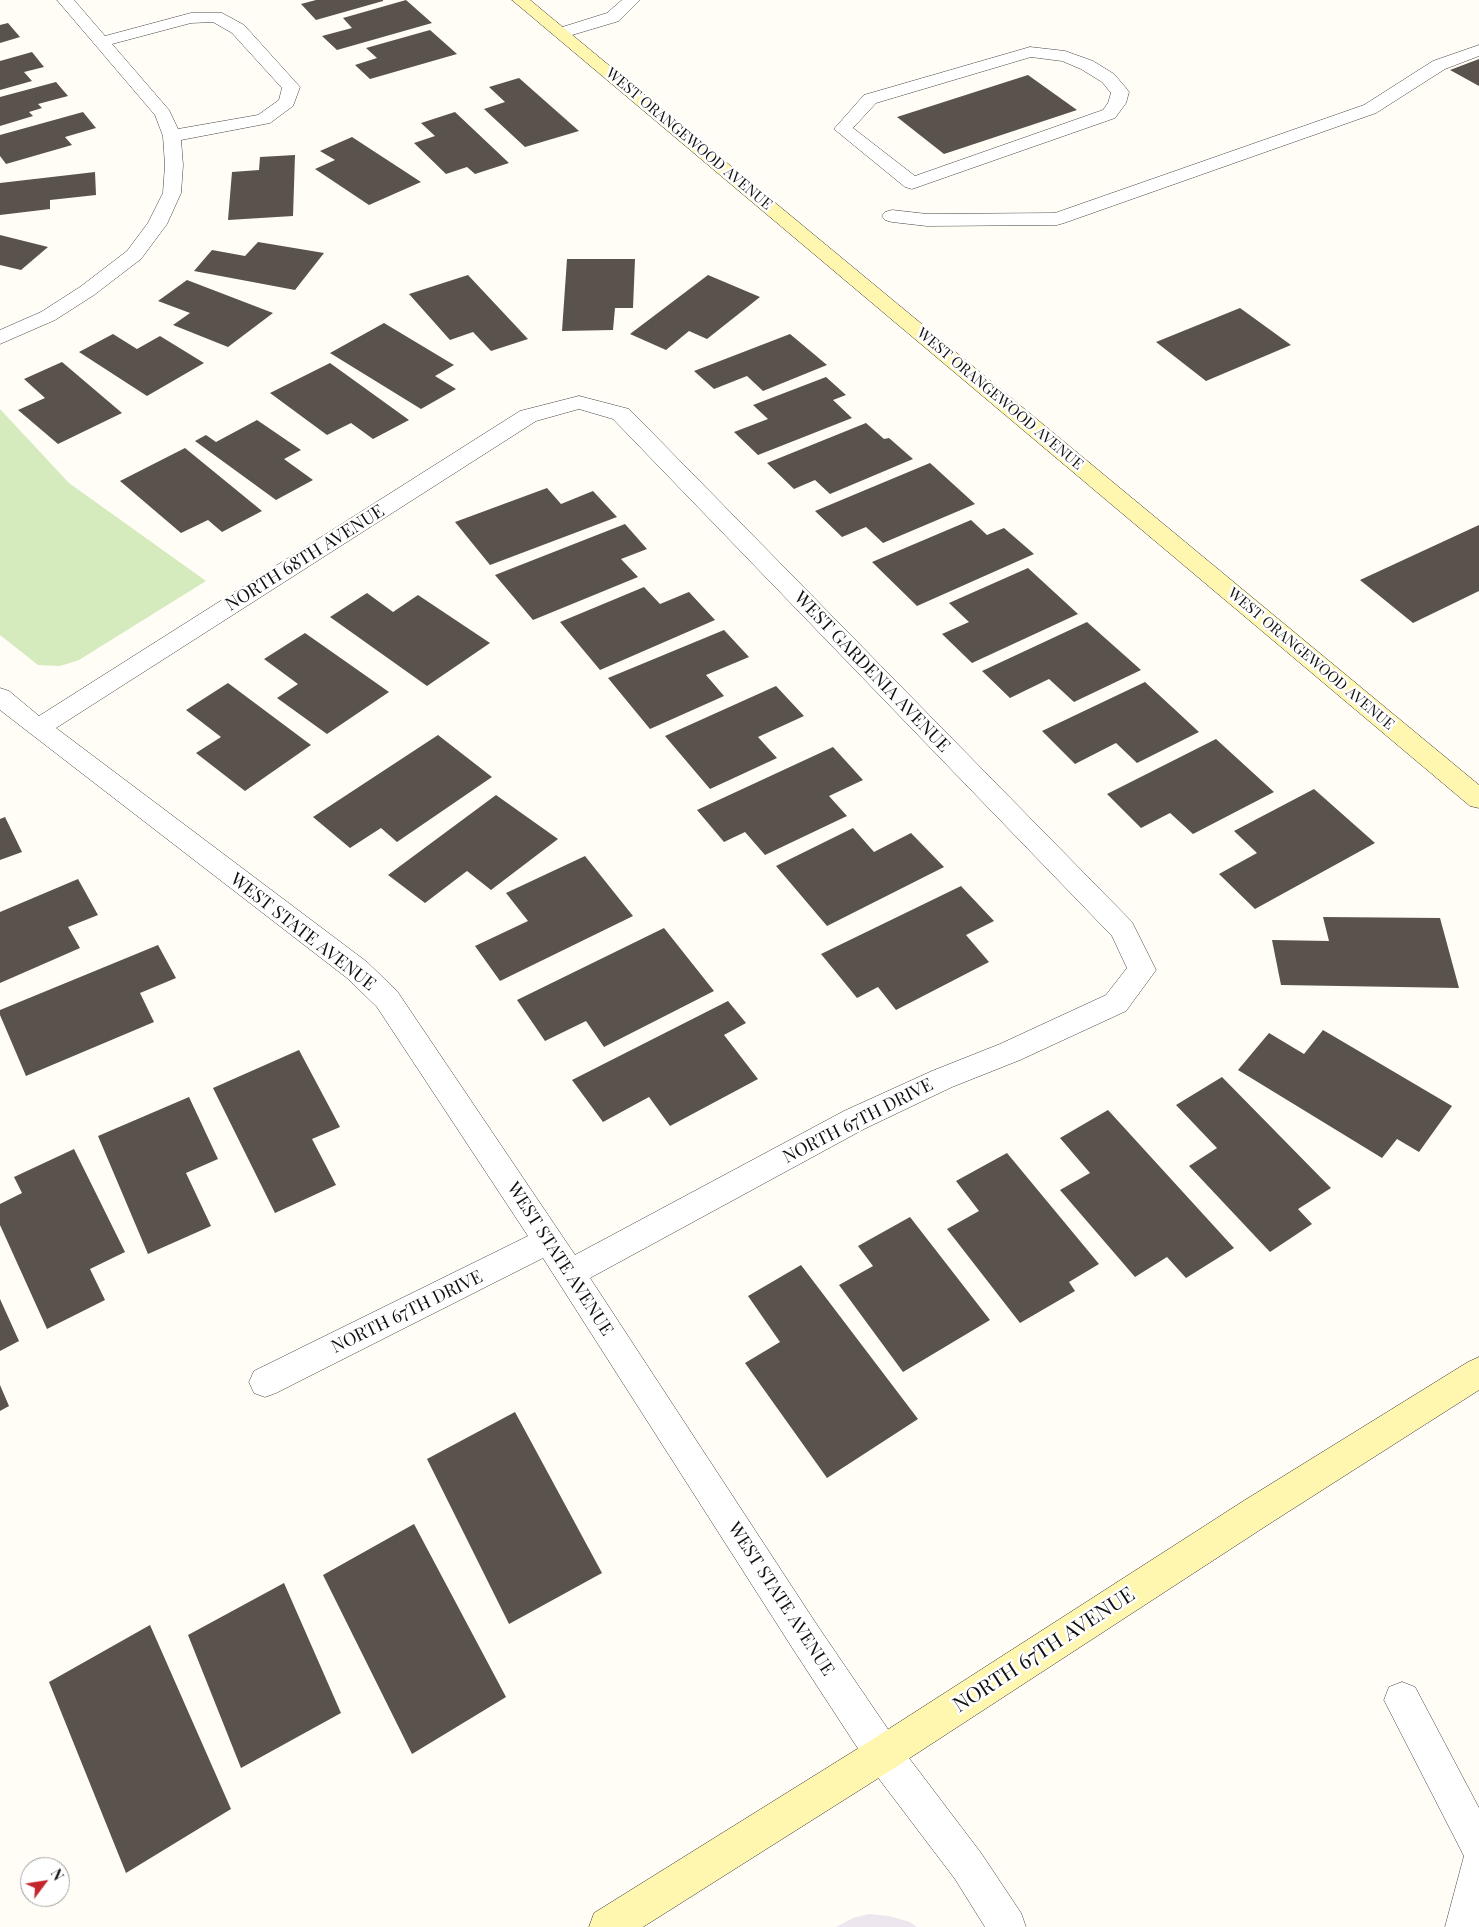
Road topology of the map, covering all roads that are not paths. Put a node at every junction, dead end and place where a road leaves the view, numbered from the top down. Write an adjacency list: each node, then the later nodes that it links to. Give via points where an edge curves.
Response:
1 (65, 0): 5 (street)
2 (520, 0): 4 (street, WEST ORANGEWOOD AVENUE)
3 (632, 0): 4 (street, via 613,17)
4 (562, 33): 14 (street, WEST ORANGEWOOD AVENUE)
5 (101, 42): 7 (street, via 163,114); 7 (street, via 191,18 216,17 238,29 291,87 287,102 264,119)
6 (1479, 50): 9 (street, via 1440,66 1370,109 1057,218 927,220)
7 (172, 136): 10 (street, via 172,193 157,224 134,255 88,292 48,316)
8 (912, 183): 8 (street, via 1109,114 1120,92 1108,78 1087,65 1065,56 1030,52 870,99 843,129)
9 (892, 216)
10 (0, 338)
11 (579, 402): 13 (street, NORTH 68TH AVENUE, via 528,416); 15 (street, WEST GARDENIA AVENUE, via 621,414 1122,929)
12 (0, 697): 13 (street, WEST STATE AVENUE)
13 (38, 728): 16 (street, WEST STATE AVENUE, via 357,970 387,999)
14 (1479, 799)
15 (1142, 970): 17 (street, NORTH 67TH DRIVE, via 1116,1003 854,1120)
16 (548, 1242): 17 (street, WEST STATE AVENUE); 19 (street, NORTH 67TH DRIVE)
17 (570, 1274): 21 (street, WEST STATE AVENUE)
18 (1479, 1372): 21 (street, NORTH 67TH AVENUE)
19 (266, 1382)
20 (1402, 1700): 22 (street)
21 (882, 1754): 24 (street, NORTH 67TH AVENUE); 25 (street, WEST STATE AVENUE, via 968,1866)
22 (1479, 1846)
23 (1479, 1866): 26 (street)
24 (608, 1927)
25 (1007, 1927)
26 (1464, 1927)

